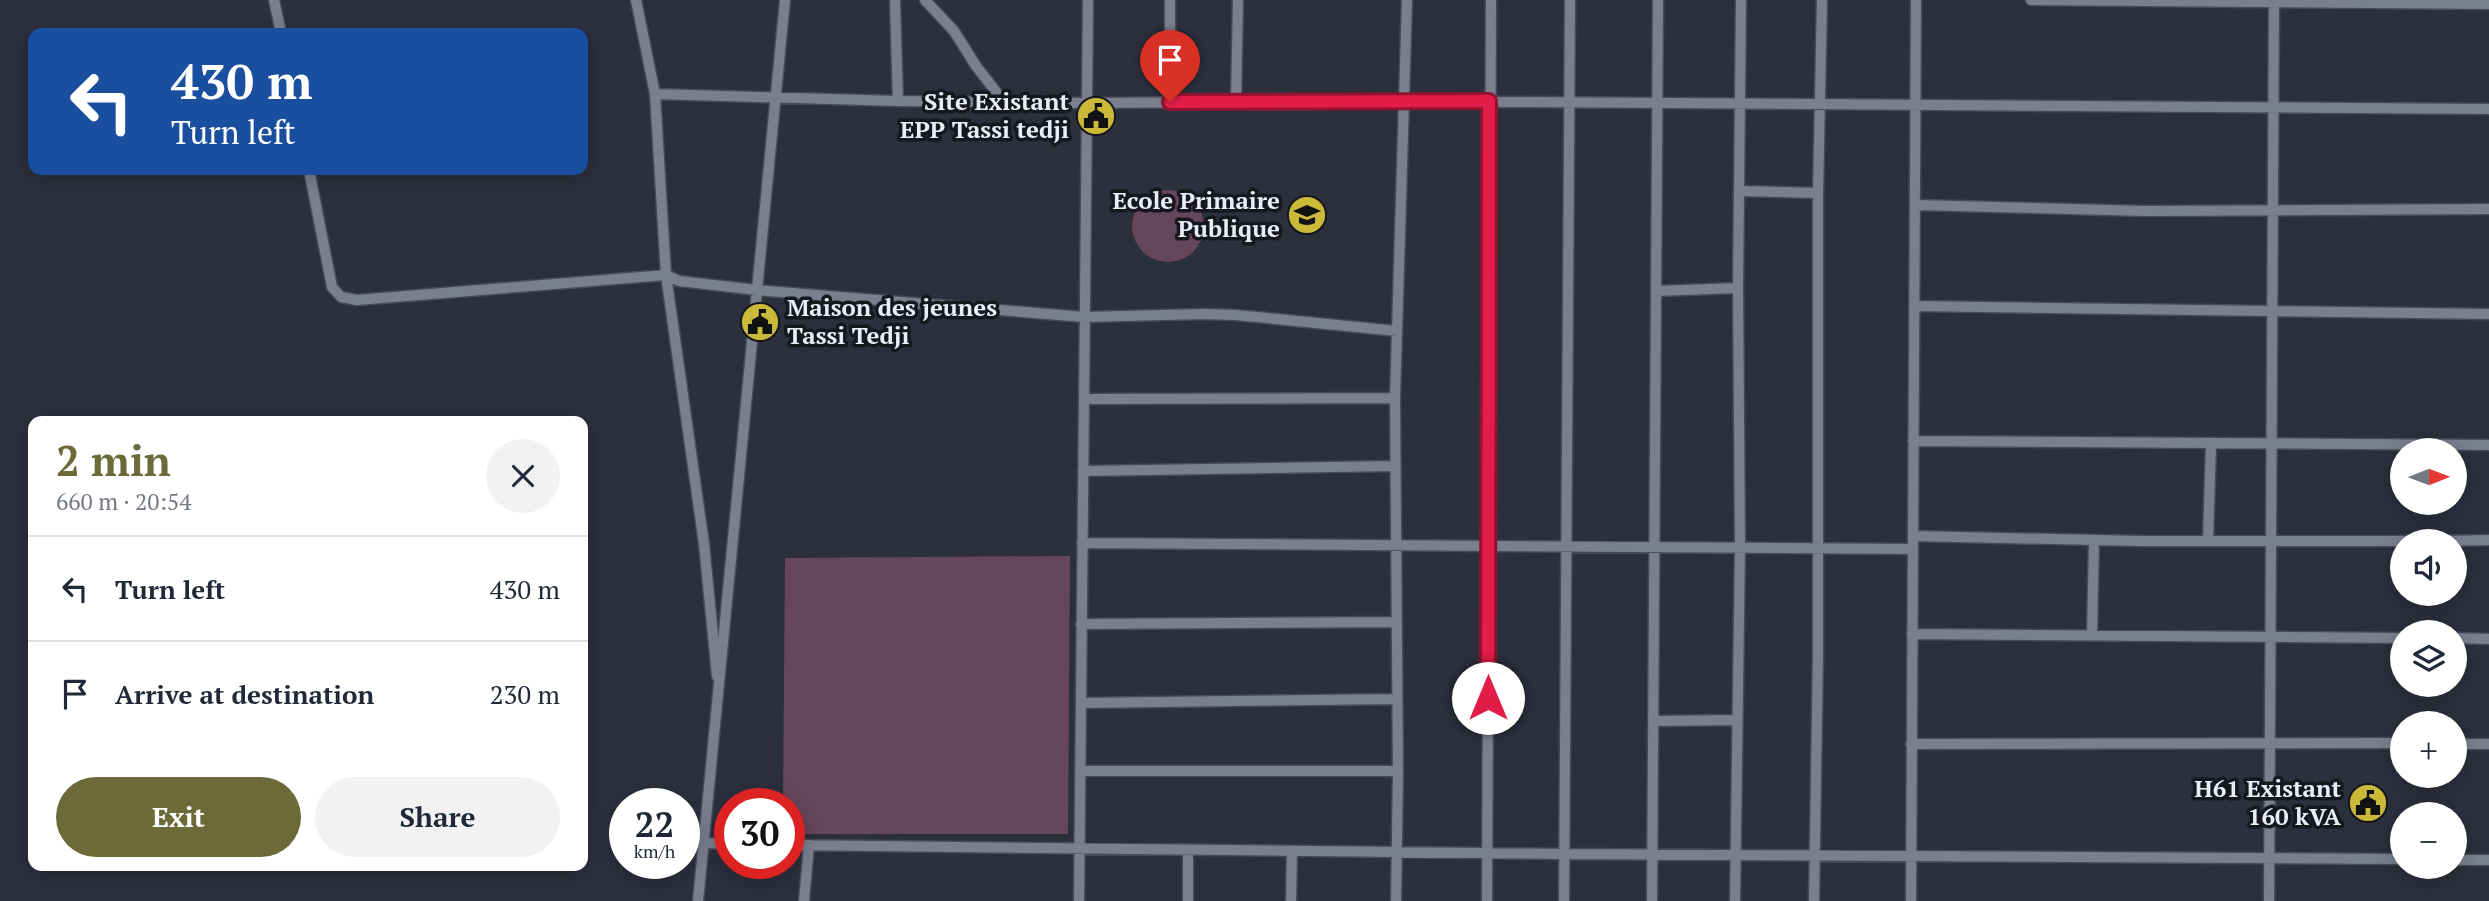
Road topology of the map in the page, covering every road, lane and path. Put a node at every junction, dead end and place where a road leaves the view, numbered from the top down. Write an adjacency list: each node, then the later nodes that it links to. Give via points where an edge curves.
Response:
1 (274, 0): 19 (street)
2 (636, 0): 20 (street)
3 (785, 0): 21 (street)
4 (895, 0): 22 (street)
5 (925, 0): 26 (street, via 954,31)
6 (1088, 0): 29 (street)
7 (1170, 0): 27 (street)
8 (1238, 0): 23 (street)
9 (1407, 0): 24 (street)
10 (1491, 0): 25 (street)
11 (1570, 0): 28 (street)
12 (1658, 0): 30 (street)
13 (1741, 0): 31 (street)
14 (1822, 0): 32 (street)
15 (1916, 0): 33 (street)
16 (2031, 0): 17 (street)
17 (2274, 1): 18 (street); 34 (street)
18 (2489, 4)
19 (280, 28)
20 (655, 94): 21 (street); 42 (street)
21 (776, 97): 22 (street); 44 (street)
22 (898, 101): 26 (street)
23 (1236, 101): 24 (street); 27 (street)
24 (1402, 101): 25 (street); 50 (street)
25 (1489, 101): 28 (street); 67 (street)
26 (1004, 102): 29 (street)
27 (1170, 102): 29 (street)
28 (1570, 102): 30 (street); 71 (street)
29 (1085, 103): 49 (street)
30 (1657, 103): 31 (street); 45 (street)
31 (1740, 103): 32 (street); 37 (street)
32 (1821, 103): 33 (street); 38 (street)
33 (1917, 105): 34 (street); 39 (street)
34 (2274, 107): 35 (street); 40 (street)
35 (2489, 109)
36 (310, 175): 42 (street, via 332,287 341,297 357,300)
37 (1740, 191): 38 (street); 43 (street)
38 (1818, 194): 72 (street)
39 (1916, 205): 40 (street); 46 (street)
40 (2273, 209): 41 (street); 47 (street)
41 (2489, 209)
42 (666, 275): 44 (street); 83 (street, via 704,544)
43 (1738, 288): 45 (street); 70 (street)
44 (757, 290): 49 (street); 83 (street)
45 (1656, 290): 69 (street)
46 (1915, 306): 47 (street); 53 (street)
47 (2272, 312): 48 (street); 55 (street)
48 (2489, 314)
49 (1084, 317): 50 (street, via 1214,314); 52 (street)
50 (1397, 331): 51 (street)
51 (1395, 398): 52 (street); 57 (street)
52 (1084, 399): 58 (street)
53 (1913, 441): 54 (street); 59 (street)
54 (2211, 444): 55 (street); 64 (street)
55 (2272, 444): 56 (street); 61 (street)
56 (2489, 445)
57 (1394, 466): 58 (street); 68 (street)
58 (1083, 471): 66 (street)
59 (1913, 536): 60 (street); 73 (street)
60 (2094, 540): 64 (street); 77 (street)
61 (2271, 540): 64 (street); 65 (street); 78 (street)
62 (2467, 540): 63 (street)
63 (2489, 540)
64 (2208, 541)
65 (2390, 541)
66 (1083, 542): 68 (street); 75 (street)
67 (1488, 543): 68 (street); 71 (street); 102 (street)
68 (1395, 544): 74 (street)
69 (1655, 546): 70 (street); 71 (street); 86 (street)
70 (1740, 546): 72 (street); 85 (street)
71 (1567, 547): 104 (street)
72 (1816, 548): 73 (street); 106 (street)
73 (1912, 549): 76 (street)
74 (1397, 622): 75 (street); 82 (street)
75 (1082, 624): 84 (street)
76 (1912, 634): 77 (street); 89 (street)
77 (2092, 635): 78 (street)
78 (2270, 637): 79 (street); 87 (street)
79 (2390, 638)
80 (2467, 638): 81 (street)
81 (2489, 639)
82 (1397, 699): 84 (street); 93 (street)
83 (719, 701): 94 (street)
84 (1081, 703): 92 (street)
85 (1737, 720): 86 (street); 105 (street)
86 (1654, 721): 103 (street)
87 (2270, 742): 88 (street); 89 (street); 108 (street)
88 (2390, 743)
89 (1910, 744): 107 (street)
90 (2467, 744): 91 (street)
91 (2489, 744)
92 (1080, 771): 93 (street); 98 (street)
93 (1398, 771): 101 (street)
94 (704, 843): 95 (street); 112 (street)
95 (714, 843)
96 (805, 845): 97 (street)
97 (809, 845): 98 (street); 113 (street)
98 (1079, 849): 99 (street); 114 (street)
99 (1188, 850): 100 (street); 115 (street)
100 (1292, 851): 101 (street); 116 (street)
101 (1397, 852): 102 (street); 117 (street)
102 (1488, 852): 104 (street); 118 (street)
103 (1653, 853): 104 (street); 105 (street); 120 (street)
104 (1565, 854): 119 (street)
105 (1735, 854): 106 (street); 121 (street)
106 (1815, 855): 107 (street); 122 (street)
107 (1912, 855): 108 (street); 123 (street)
108 (2269, 857): 109 (street); 124 (street)
109 (2390, 859)
110 (2467, 860): 111 (street)
111 (2489, 860)
112 (698, 901)
113 (804, 901)
114 (1079, 901)
115 (1188, 901)
116 (1291, 901)
117 (1396, 901)
118 (1487, 901)
119 (1564, 901)
120 (1652, 901)
121 (1735, 901)
122 (1814, 901)
123 (1911, 901)
124 (2269, 901)

